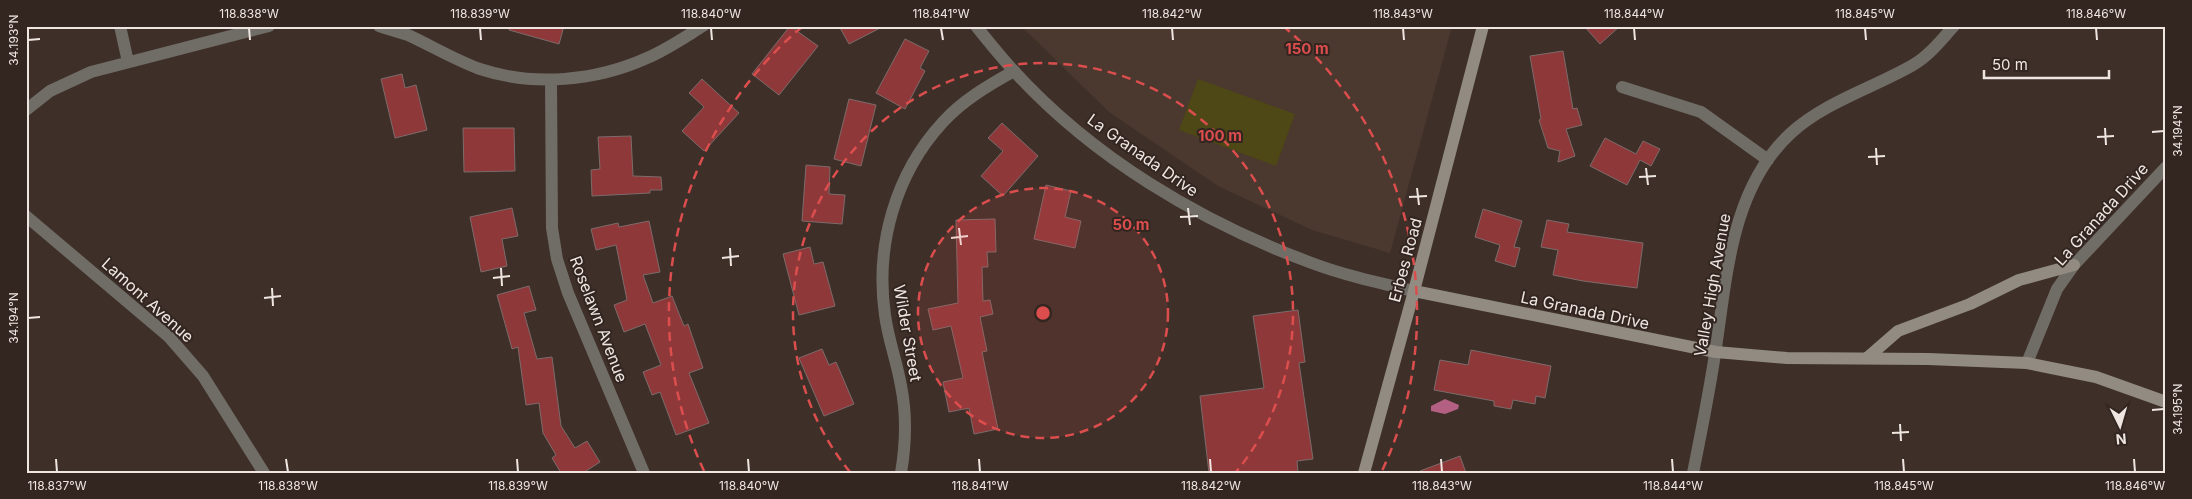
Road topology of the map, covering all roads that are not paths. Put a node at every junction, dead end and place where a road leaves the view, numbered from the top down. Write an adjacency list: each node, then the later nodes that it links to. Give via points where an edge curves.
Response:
1 (120, 26): 8 (street)
2 (269, 26): 8 (street)
3 (378, 26): 10 (street, via 407,35 456,60 482,69 516,77)
4 (703, 26): 10 (street, via 647,58 598,75)
5 (976, 26): 9 (street, La Granada Drive)
6 (1483, 26): 17 (main road, Erbes Road)
7 (1954, 26): 13 (street, Valley High Avenue, via 1914,64 1811,118 1790,134)
8 (128, 62): 12 (street, via 91,72 50,91)
9 (1014, 71): 17 (street, La Granada Drive, via 1102,150 1150,184 1198,212 1310,262); 24 (street, Wilder Street, via 976,93 943,122 918,155 897,196 885,239 882,279 885,317 905,412)
10 (551, 80): 23 (street, Roselawn Avenue, via 552,228 557,260)
11 (1622, 87): 13 (street, via 1701,112)
12 (26, 110)
13 (1768, 160): 18 (street, Valley High Avenue, via 1751,186 1737,224)
14 (2166, 167): 16 (street, La Granada Drive)
15 (26, 216): 22 (street, Lamont Avenue, via 169,337 203,376)
16 (2074, 266): 19 (main road, via 2019,280 1970,304 1898,331); 20 (street, La Granada Drive, via 2056,289)
17 (1414, 292): 18 (main road, La Granada Drive); 25 (main road, Erbes Road)
18 (1716, 352): 19 (main road, La Granada Drive, via 1787,358); 26 (street, Valley High Avenue)
19 (1867, 358): 20 (main road, La Granada Drive)
20 (2027, 364): 21 (main road, via 2096,377)
21 (2166, 402)
22 (264, 473)
23 (644, 473)
24 (901, 473)
25 (1364, 473)
26 (1693, 473)

